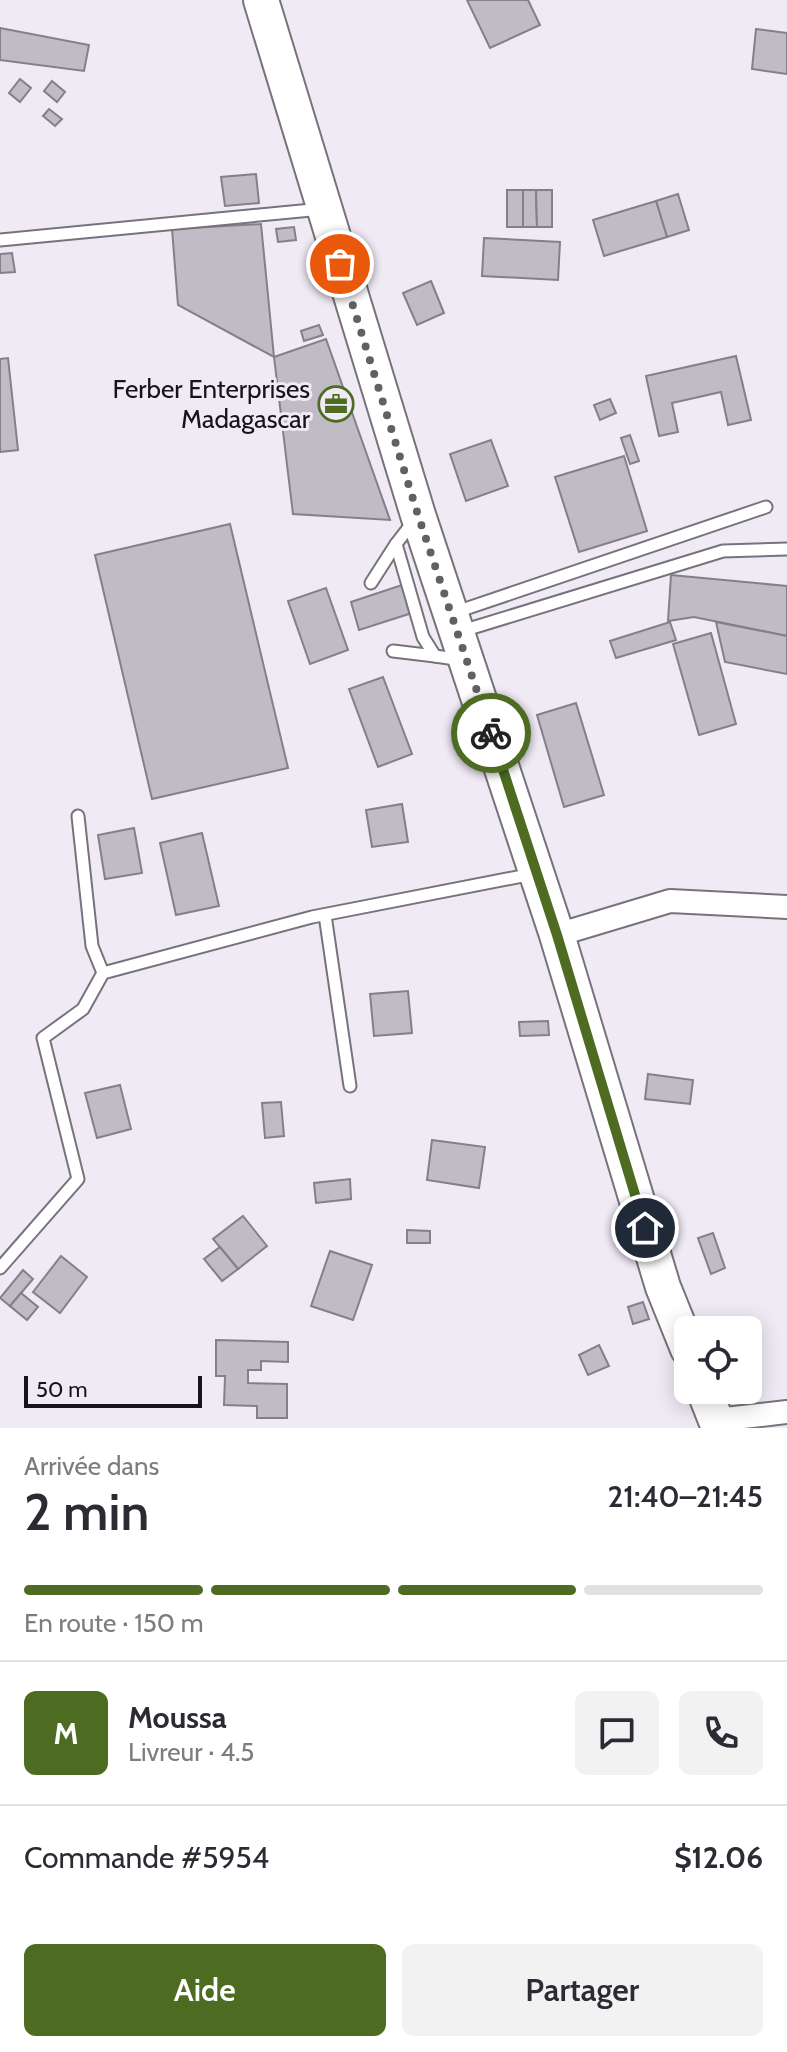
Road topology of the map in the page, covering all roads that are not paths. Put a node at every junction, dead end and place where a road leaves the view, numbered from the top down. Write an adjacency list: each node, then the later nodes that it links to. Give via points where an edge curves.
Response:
1 (261, 0): 2 (main road)
2 (322, 209): 3 (lane); 5 (main road)
3 (0, 240)
4 (766, 507): 9 (lane)
5 (418, 515): 6 (lane); 9 (main road)
6 (396, 544): 8 (lane); 9 (lane, via 423,637)
7 (787, 549): 9 (lane, via 723,551)
8 (371, 583)
9 (453, 641): 10 (lane); 12 (main road)
10 (393, 651)
11 (78, 816): 16 (lane, via 92,946)
12 (538, 873): 14 (lane); 15 (main road)
13 (787, 907): 15 (street, via 670,901)
14 (325, 915): 16 (lane); 17 (lane)
15 (557, 935): 19 (main road)
16 (103, 973): 18 (lane, via 83,1009 43,1038 78,1179)
17 (350, 1086)
18 (0, 1268)
19 (675, 1316)
20 (787, 1412): 21 (street)
21 (713, 1413)

